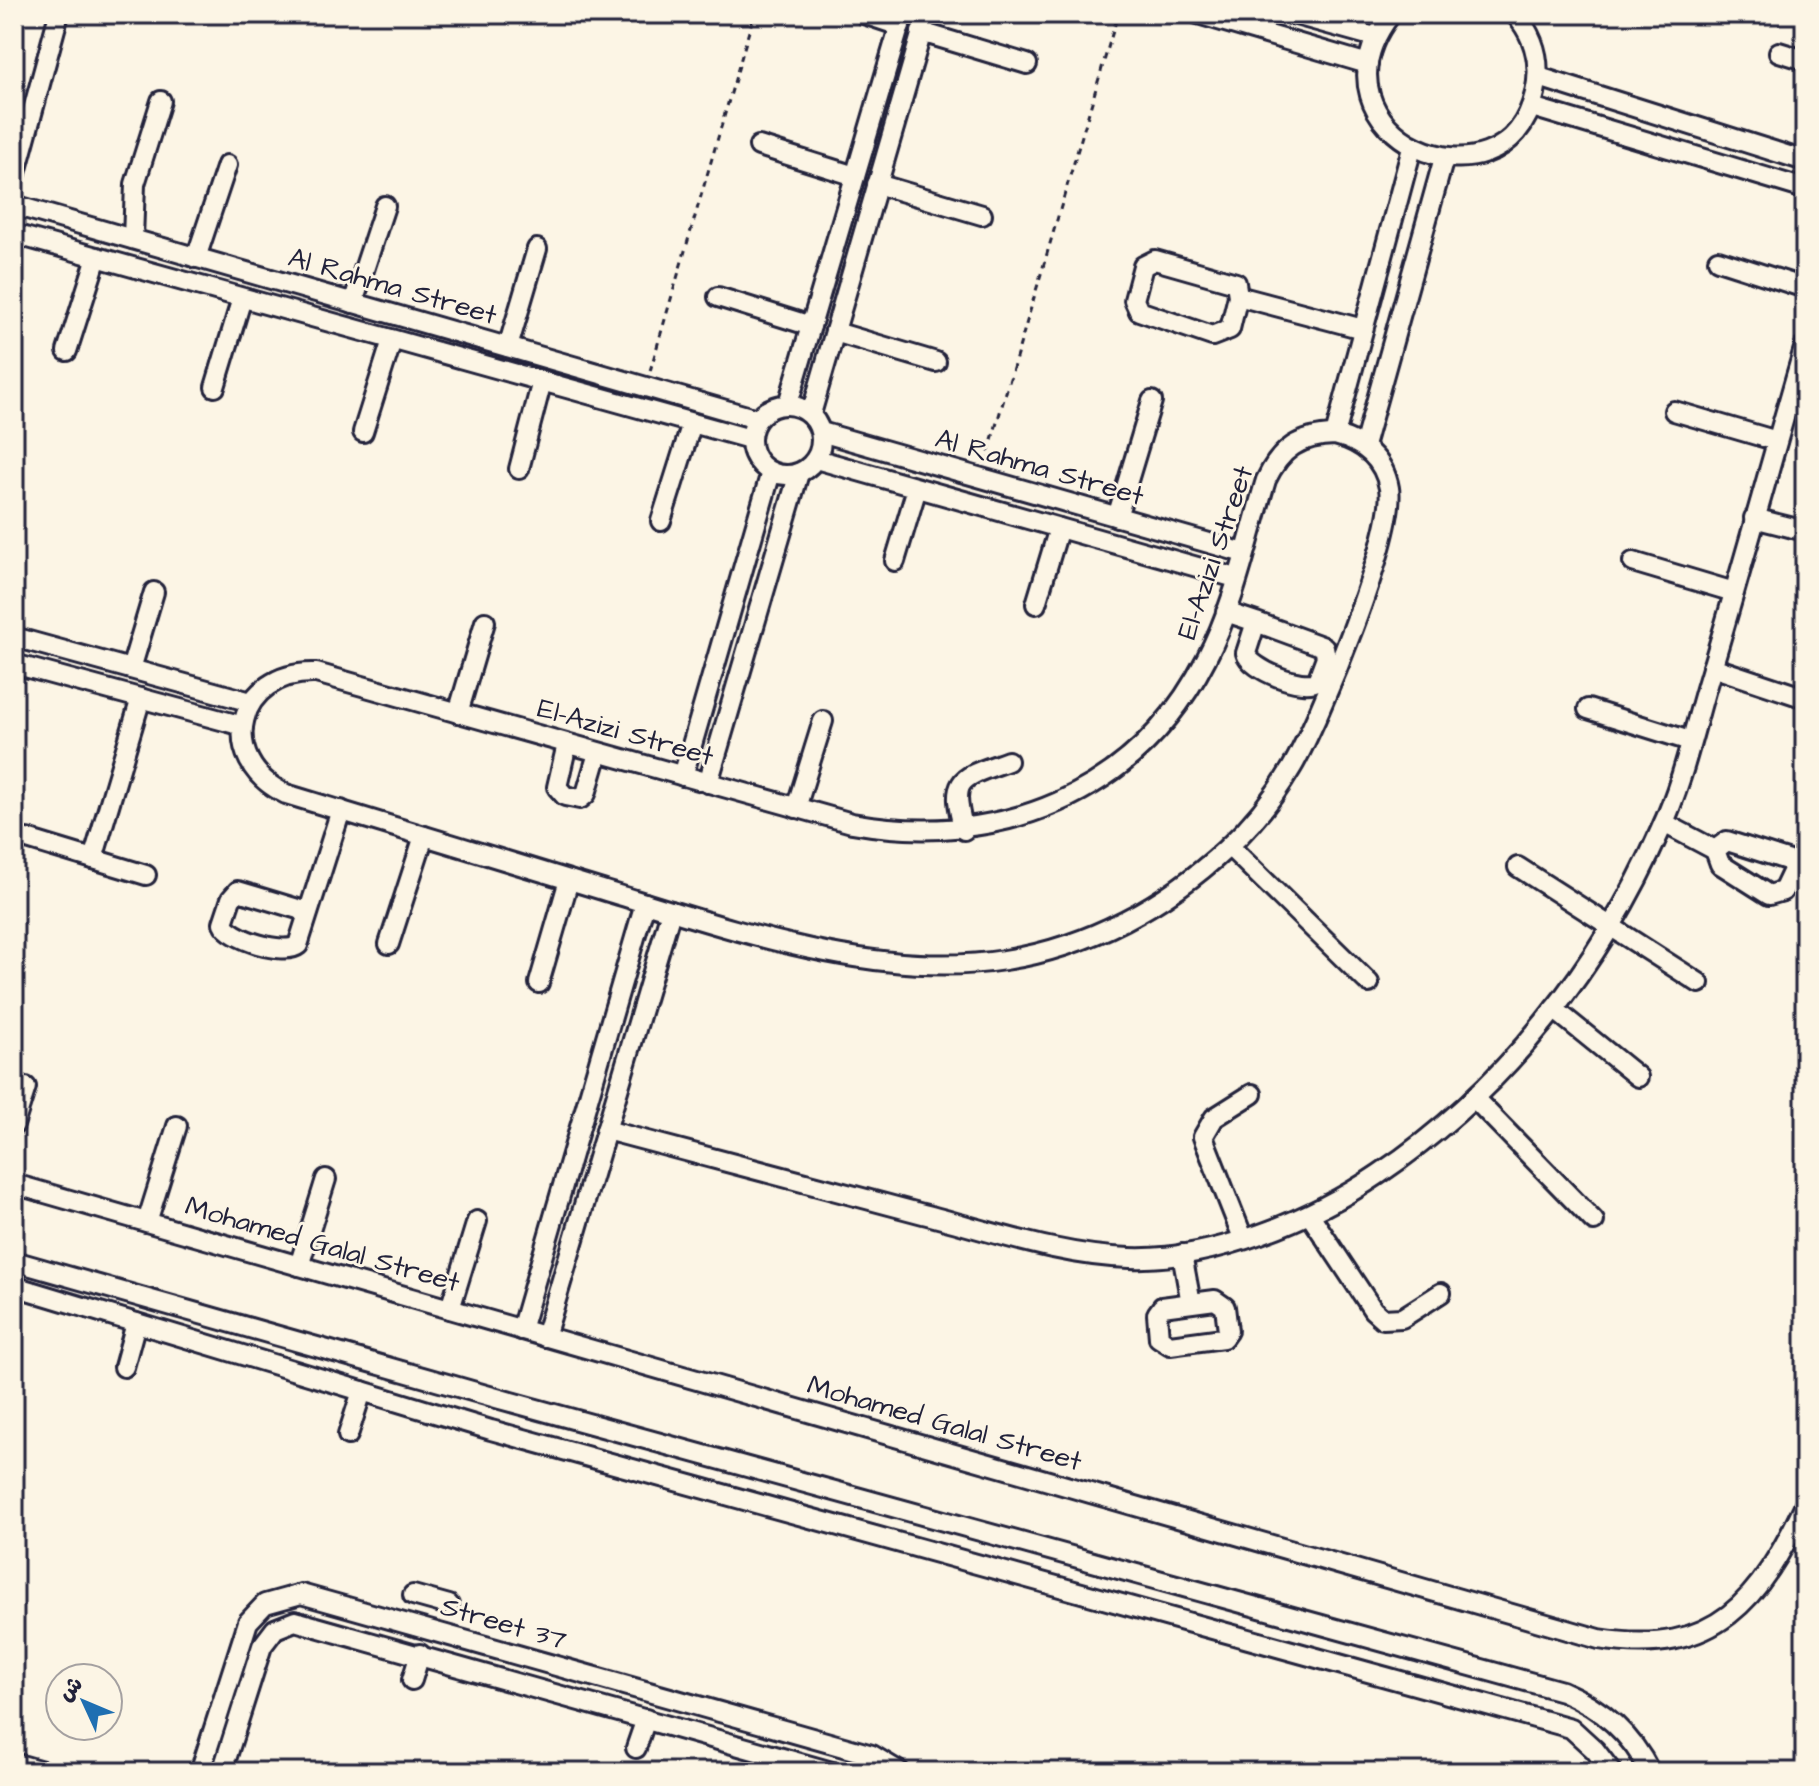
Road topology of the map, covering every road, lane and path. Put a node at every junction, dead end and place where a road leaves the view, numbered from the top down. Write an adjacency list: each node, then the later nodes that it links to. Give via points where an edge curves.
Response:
1 (59, 14): 25 (street)
2 (754, 14): 52 (path)
3 (864, 14): 9 (street)
4 (1118, 14): 70 (path)
5 (1198, 14): 15 (street)
6 (1292, 14): 11 (street)
7 (1391, 14): 11 (street)
8 (1515, 14): 16 (street, via 1537,50)
9 (901, 20): 24 (street)
10 (924, 23): 14 (street); 26 (street)
11 (1375, 37): 15 (street)
12 (1779, 52): 13 (street)
13 (1805, 60)
14 (1027, 64)
15 (1368, 64): 20 (street, via 1377,113)
16 (1539, 77): 18 (street); 22 (street)
17 (161, 101): 32 (street, via 135,184)
18 (1532, 107): 21 (street, via 1505,141 1465,158); 27 (street)
19 (759, 146): 24 (street)
20 (1412, 148): 21 (street); 43 (street)
21 (1444, 158): 65 (street)
22 (1805, 161)
23 (227, 165): 35 (street)
24 (855, 176): 42 (street)
25 (14, 180)
26 (877, 184): 30 (street); 44 (street)
27 (1805, 189)
28 (14, 205): 32 (street, Al Rahma Street)
29 (385, 206): 41 (street)
30 (982, 215)
31 (14, 234): 34 (street, Al Rahma Street)
32 (133, 239): 35 (street, Al Rahma Street)
33 (537, 249): 47 (street)
34 (97, 257): 40 (street, Al Rahma Street); 48 (street)
35 (196, 258): 41 (street, Al Rahma Street)
36 (1718, 260): 37 (street)
37 (1805, 288)
38 (1238, 296): 38 (street, via 1239,288 1230,280 1155,260 1143,266 1134,300 1144,315 1219,335 1230,329); 43 (street)
39 (718, 297): 42 (street)
40 (242, 298): 45 (street, Al Rahma Street); 53 (street)
41 (353, 303): 47 (street, Al Rahma Street)
42 (811, 326): 55 (street)
43 (1363, 329): 62 (street)
44 (835, 332): 49 (street); 57 (street)
45 (392, 340): 51 (street, Al Rahma Street); 60 (street)
46 (1805, 345): 50 (street)
47 (508, 347): 52 (street, Al Rahma Street)
48 (67, 351)
49 (936, 362)
50 (1802, 368): 64 (street)
51 (542, 381): 59 (street, Al Rahma Street); 67 (street)
52 (645, 385): 58 (street, Al Rahma Street)
53 (215, 387)
54 (1152, 401): 72 (street)
55 (788, 404): 57 (street); 58 (street, via 776,405)
56 (1674, 411): 64 (street)
57 (811, 414): 61 (street)
58 (757, 419): 63 (street)
59 (692, 423): 63 (street, Al Rahma Street); 74 (street)
60 (363, 432)
61 (821, 432): 66 (street); 70 (street, Al Rahma Street)
62 (1335, 435): 65 (street); 77 (street, El-Azizi Street, via 1292,444 1276,460)
63 (750, 439): 68 (street, via 756,460)
64 (1777, 441): 73 (street)
65 (1364, 446): 110 (street, via 1386,474 1390,511 1357,616 1292,767)
66 (816, 459): 69 (street); 71 (street, Al Rahma Street)
67 (519, 469)
68 (771, 472): 69 (street); 102 (street)
69 (799, 473): 103 (street)
70 (981, 478): 72 (street, Al Rahma Street)
71 (917, 488): 75 (street, Al Rahma Street); 78 (street)
72 (1117, 517): 77 (street, Al Rahma Street)
73 (1754, 518): 76 (street); 82 (street)
74 (661, 521)
75 (1059, 528): 80 (street, Al Rahma Street); 83 (street)
76 (1805, 531)
77 (1244, 553): 80 (street, El-Azizi Street)
78 (895, 561)
79 (1633, 562): 82 (street)
80 (1236, 578): 84 (street, El-Azizi Street)
81 (154, 592): 90 (street)
82 (1734, 592): 89 (street)
83 (1036, 604)
84 (1226, 612): 86 (street); 107 (street, El-Azizi Street, via 1184,699 1133,754 1103,777 1037,812)
85 (485, 622): 95 (street)
86 (1256, 622)
87 (14, 637): 90 (street)
88 (14, 664): 91 (street)
89 (1712, 667): 92 (street); 98 (street)
90 (131, 669): 93 (street)
91 (141, 698): 97 (street); 112 (street)
92 (1805, 698)
93 (251, 702): 95 (street, El-Azizi Street, via 279,677 316,673); 97 (street)
94 (1588, 709): 98 (street)
95 (458, 713): 99 (street, El-Azizi Street)
96 (823, 721): 104 (street)
97 (243, 726): 105 (street, via 248,760 257,775 286,794)
98 (1690, 741): 106 (street)
99 (567, 744): 100 (street, El-Azizi Street); 100 (street, via 557,787 565,796 580,799 586,794)
100 (598, 753): 102 (street, El-Azizi Street)
101 (1008, 761): 107 (street, via 965,776 959,784 956,803)
102 (683, 776): 103 (street, El-Azizi Street)
103 (708, 783): 104 (street, El-Azizi Street)
104 (796, 808): 107 (street, El-Azizi Street, via 889,830)
105 (341, 810): 108 (street); 118 (street)
106 (1664, 823): 111 (street); 119 (street)
107 (964, 830)
108 (424, 836): 115 (street); 120 (street)
109 (27, 839): 112 (street)
110 (1229, 846): 117 (street, via 1160,900 1105,931 1057,948 983,963 907,966 857,960); 122 (street)
111 (1715, 850)
112 (93, 859): 114 (street)
113 (1518, 867): 119 (street)
114 (146, 875)
115 (569, 880): 116 (street); 121 (street)
116 (645, 903): 117 (street); 147 (street)
117 (671, 911): 131 (street)
118 (308, 912): 118 (street, via 238,891 223,923 232,934 290,950 298,945)
119 (1613, 926): 123 (street); 124 (street)
120 (389, 944)
121 (539, 983)
122 (1369, 983)
123 (1699, 983)
124 (1554, 1009): 125 (street); 128 (street)
125 (1638, 1077)
126 (26, 1087): 129 (street)
127 (1252, 1094): 138 (street, via 1214,1118 1203,1137)
128 (1474, 1098): 134 (street, via 1414,1151); 136 (street)
129 (14, 1125)
130 (177, 1126): 137 (street)
131 (606, 1130): 139 (street, via 1054,1248 1131,1258); 148 (street)
132 (326, 1179): 141 (street)
133 (14, 1184): 137 (street, Mohamed Galal Street)
134 (1310, 1215): 138 (street); 143 (street, via 1383,1319 1402,1318)
135 (477, 1221): 145 (street)
136 (1594, 1221)
137 (147, 1222): 141 (street, Mohamed Galal Street)
138 (1243, 1238): 139 (street)
139 (1182, 1254): 144 (street)
140 (14, 1261): 151 (street)
141 (299, 1266): 145 (street, Mohamed Galal Street)
142 (14, 1286): 146 (street)
143 (1441, 1293)
144 (1191, 1303)
145 (450, 1309): 147 (street, Mohamed Galal Street)
146 (136, 1323): 149 (street); 150 (street)
147 (521, 1330): 148 (street, Mohamed Galal Street)
148 (545, 1337): 154 (street, Mohamed Galal Street, via 1627,1643 1682,1638 1731,1613 1770,1574)
149 (124, 1367)
150 (362, 1391): 152 (street); 153 (street)
151 (500, 1399): 152 (street); 170 (street, via 1562,1691 1594,1707 1622,1730)
152 (491, 1430): 169 (street, via 1571,1728)
153 (348, 1435)
154 (1805, 1504)
155 (410, 1625): 156 (street, Street 37); 156 (street, via 417,1596 445,1604); 165 (street, Street 37, via 301,1594 265,1604 243,1633)
156 (432, 1631): 159 (street, Street 37)
157 (420, 1654): 158 (street); 160 (street, Street 37); 166 (street, Street 37, via 305,1622 275,1629 262,1646)
158 (412, 1680)
159 (619, 1684): 160 (street); 168 (street, Street 37, via 872,1755)
160 (613, 1709): 161 (street, Street 37)
161 (646, 1719): 162 (street); 167 (street, Street 37)
162 (636, 1748)
163 (14, 1763): 164 (street)
164 (46, 1772)
165 (200, 1772)
166 (222, 1772)
167 (832, 1772)
168 (900, 1772)
169 (1612, 1772)
170 (1650, 1772)

